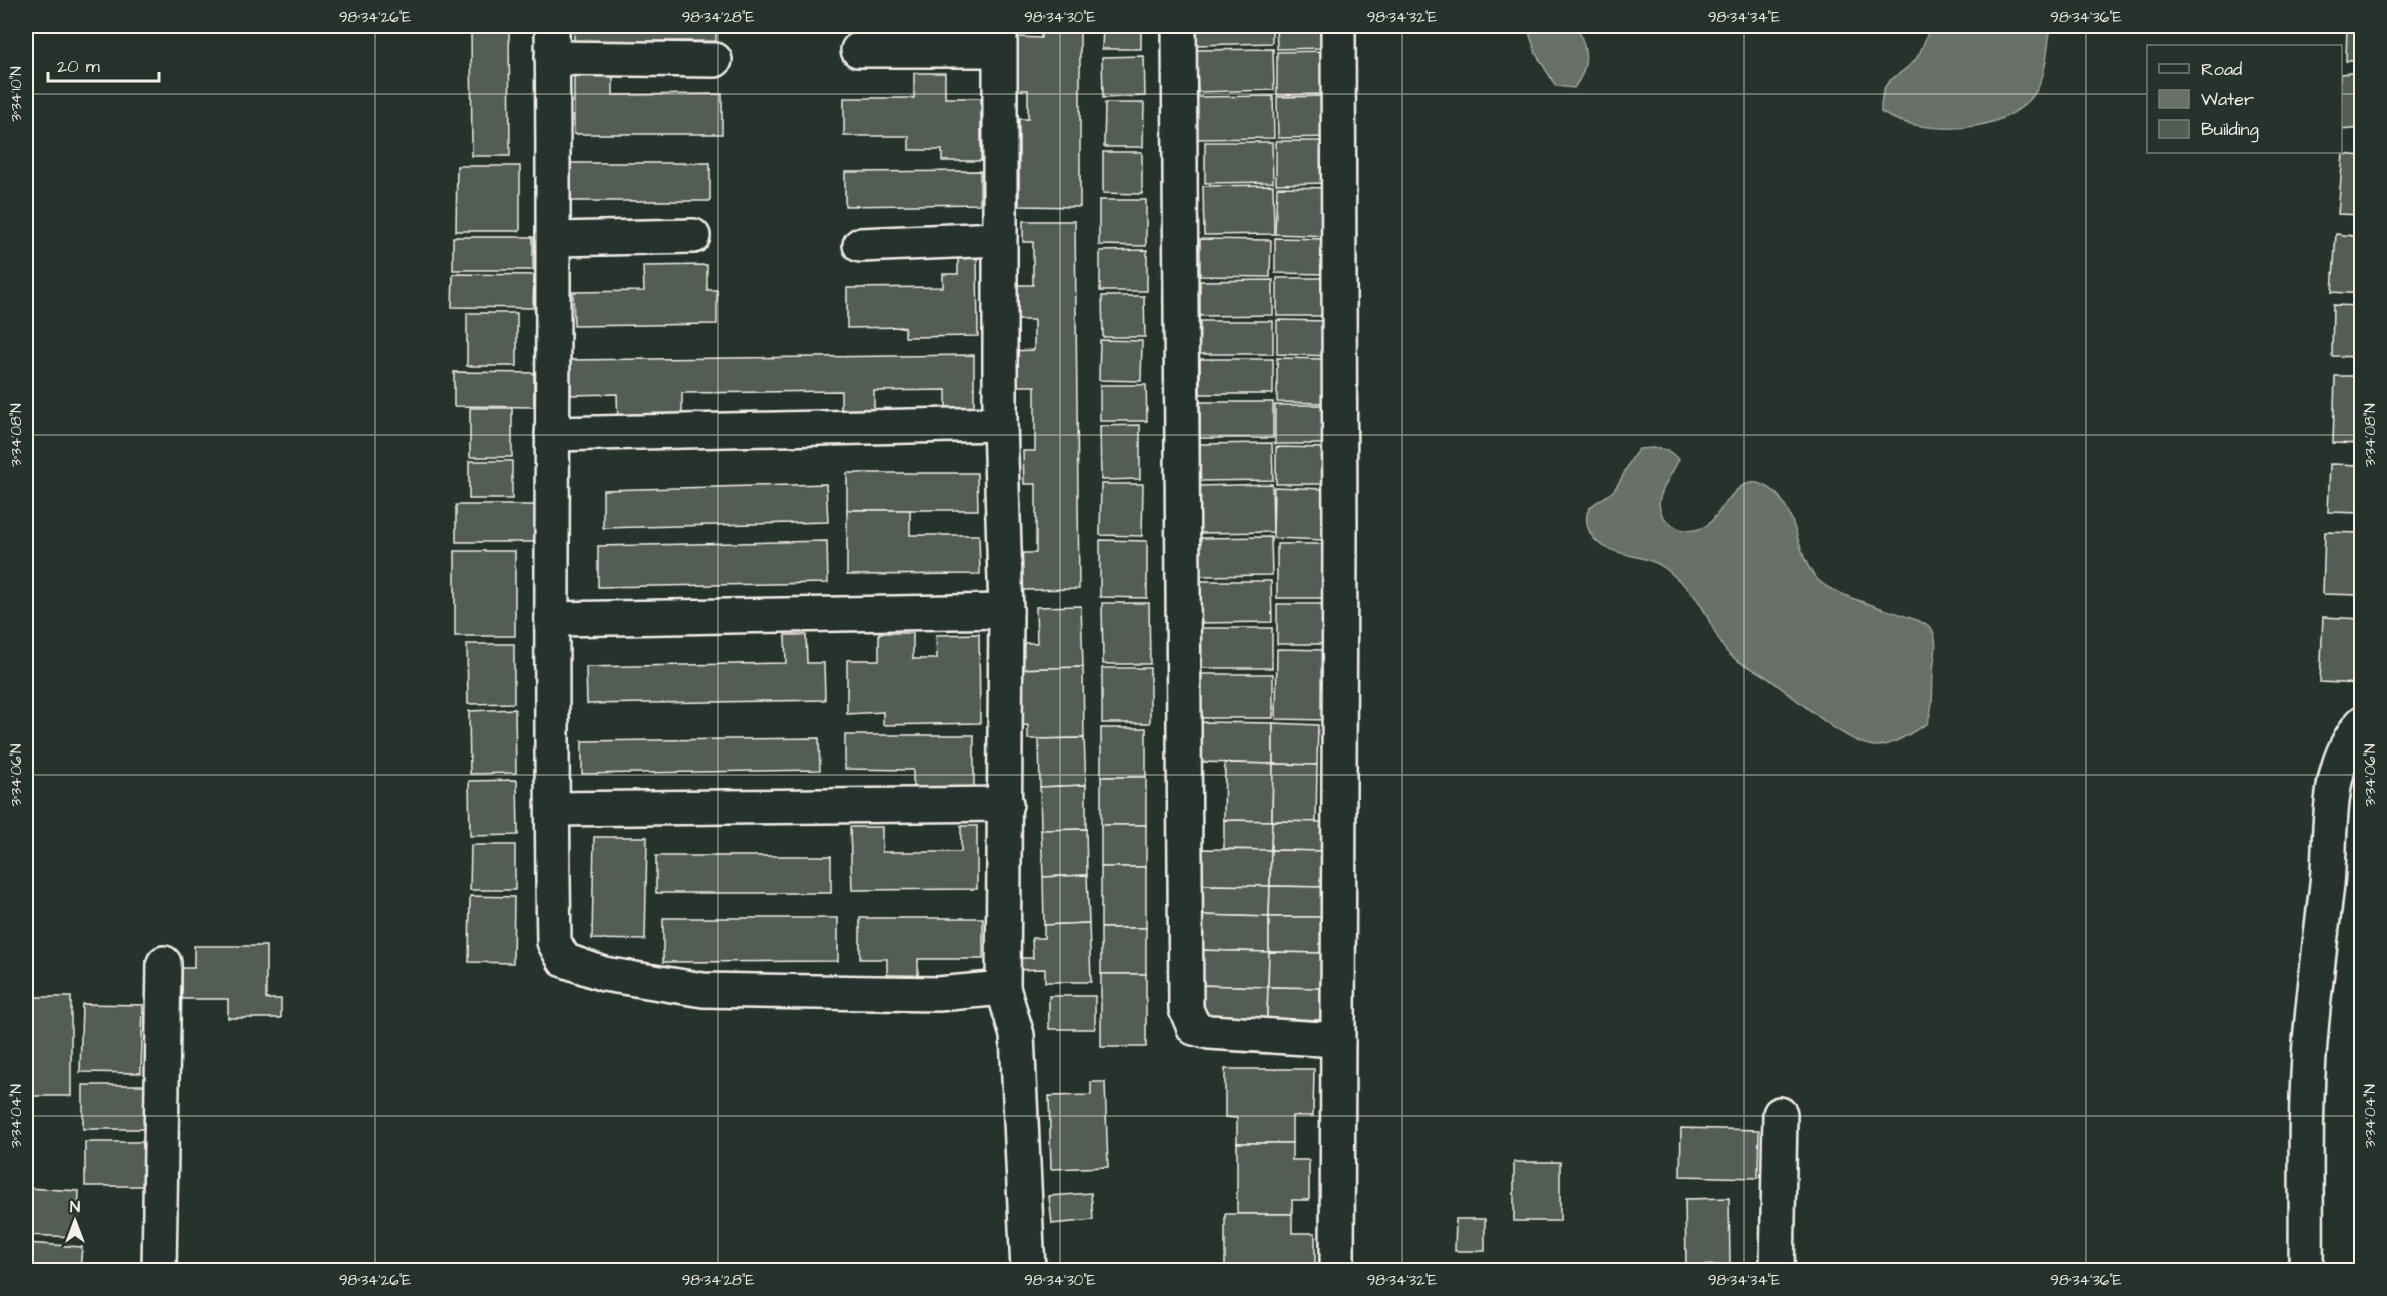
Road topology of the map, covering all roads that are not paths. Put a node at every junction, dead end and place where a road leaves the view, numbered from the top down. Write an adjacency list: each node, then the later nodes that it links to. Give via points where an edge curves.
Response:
1 (552, 26): 6 (street)
2 (1179, 26): 21 (street, via 1186,1008 1194,1028 1209,1032)
3 (1338, 26): 21 (street)
4 (1000, 38): 5 (street); 10 (street)
5 (858, 50)
6 (552, 58): 7 (street); 9 (street)
7 (715, 60)
8 (693, 236): 9 (street)
9 (555, 239): 13 (street)
10 (998, 239): 11 (street); 12 (street)
11 (860, 245)
12 (1000, 424): 13 (street); 14 (street)
13 (552, 434): 15 (street)
14 (1006, 611): 15 (street); 17 (street)
15 (552, 619): 18 (street)
16 (2361, 723): 27 (street, via 2342,755 2330,812 2330,854 2310,1045)
17 (1006, 804): 18 (street); 20 (street)
18 (554, 809): 20 (street, via 554,942 564,960 604,974 703,990 938,994)
19 (164, 963): 23 (street)
20 (1003, 988): 24 (street, via 1017,1035)
21 (1338, 1040): 25 (street)
22 (1780, 1114): 26 (street)
23 (159, 1270)
24 (1028, 1270)
25 (1337, 1270)
26 (1777, 1270)
27 (2306, 1270)

